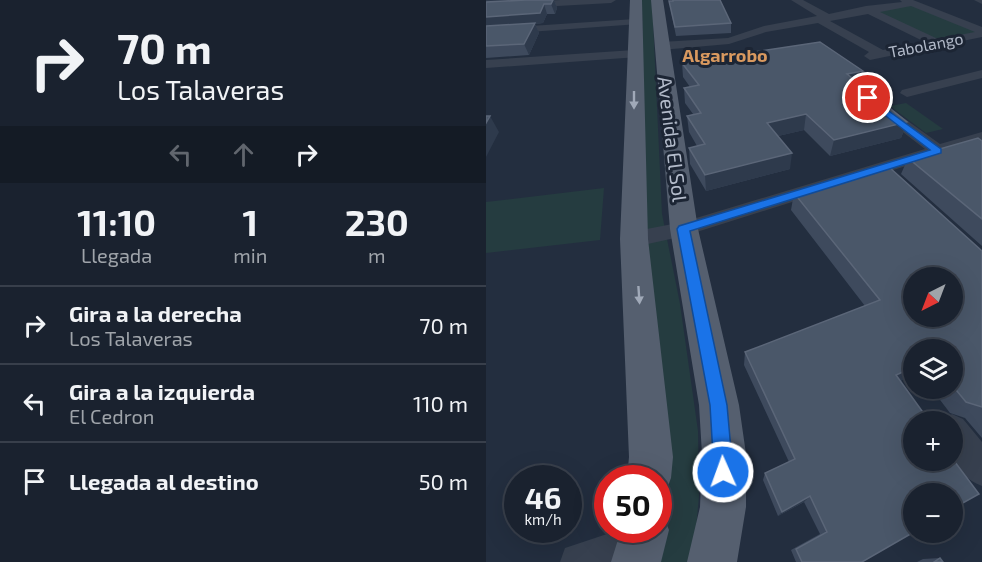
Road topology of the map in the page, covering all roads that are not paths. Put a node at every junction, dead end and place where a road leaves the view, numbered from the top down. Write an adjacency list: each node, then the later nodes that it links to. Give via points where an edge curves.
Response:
1 (611, 0): 6 (street)
2 (657, 0): 15 (main road, Avenida El Sol)
3 (796, 0): 11 (street)
4 (847, 0): 7 (street)
5 (908, 1): 7 (street); 10 (street)
6 (486, 7)
7 (869, 10): 11 (street); 14 (street)
8 (635, 11): 12 (street); 15 (main road, Avenida El Sol)
9 (971, 13): 10 (street)
10 (948, 17): 13 (street)
11 (823, 19): 14 (street, Tabolango, via 876,55); 15 (street, via 764,29 729,41)
12 (486, 32)
13 (982, 32): 14 (street, Tabolango)
14 (937, 43)
15 (647, 50): 16 (street); 24 (main road, Avenida El Sol); 25 (main road, Avenida El Sol, one-way to 25)
16 (486, 64)
17 (982, 74): 18 (street)
18 (907, 93)
19 (868, 98): 21 (street)
20 (982, 138): 21 (street)
21 (938, 151): 22 (street)
22 (880, 168): 23 (street); 24 (street)
23 (897, 184)
24 (684, 229): 25 (street); 31 (main road, Avenida El Sol, via 719,405 723,507)
25 (634, 239): 27 (main road, Avenida El Sol, one-way to 27)
26 (963, 444): 28 (street)
27 (650, 465)
28 (982, 469)
29 (641, 544): 30 (street)
30 (579, 562)
31 (712, 562)

